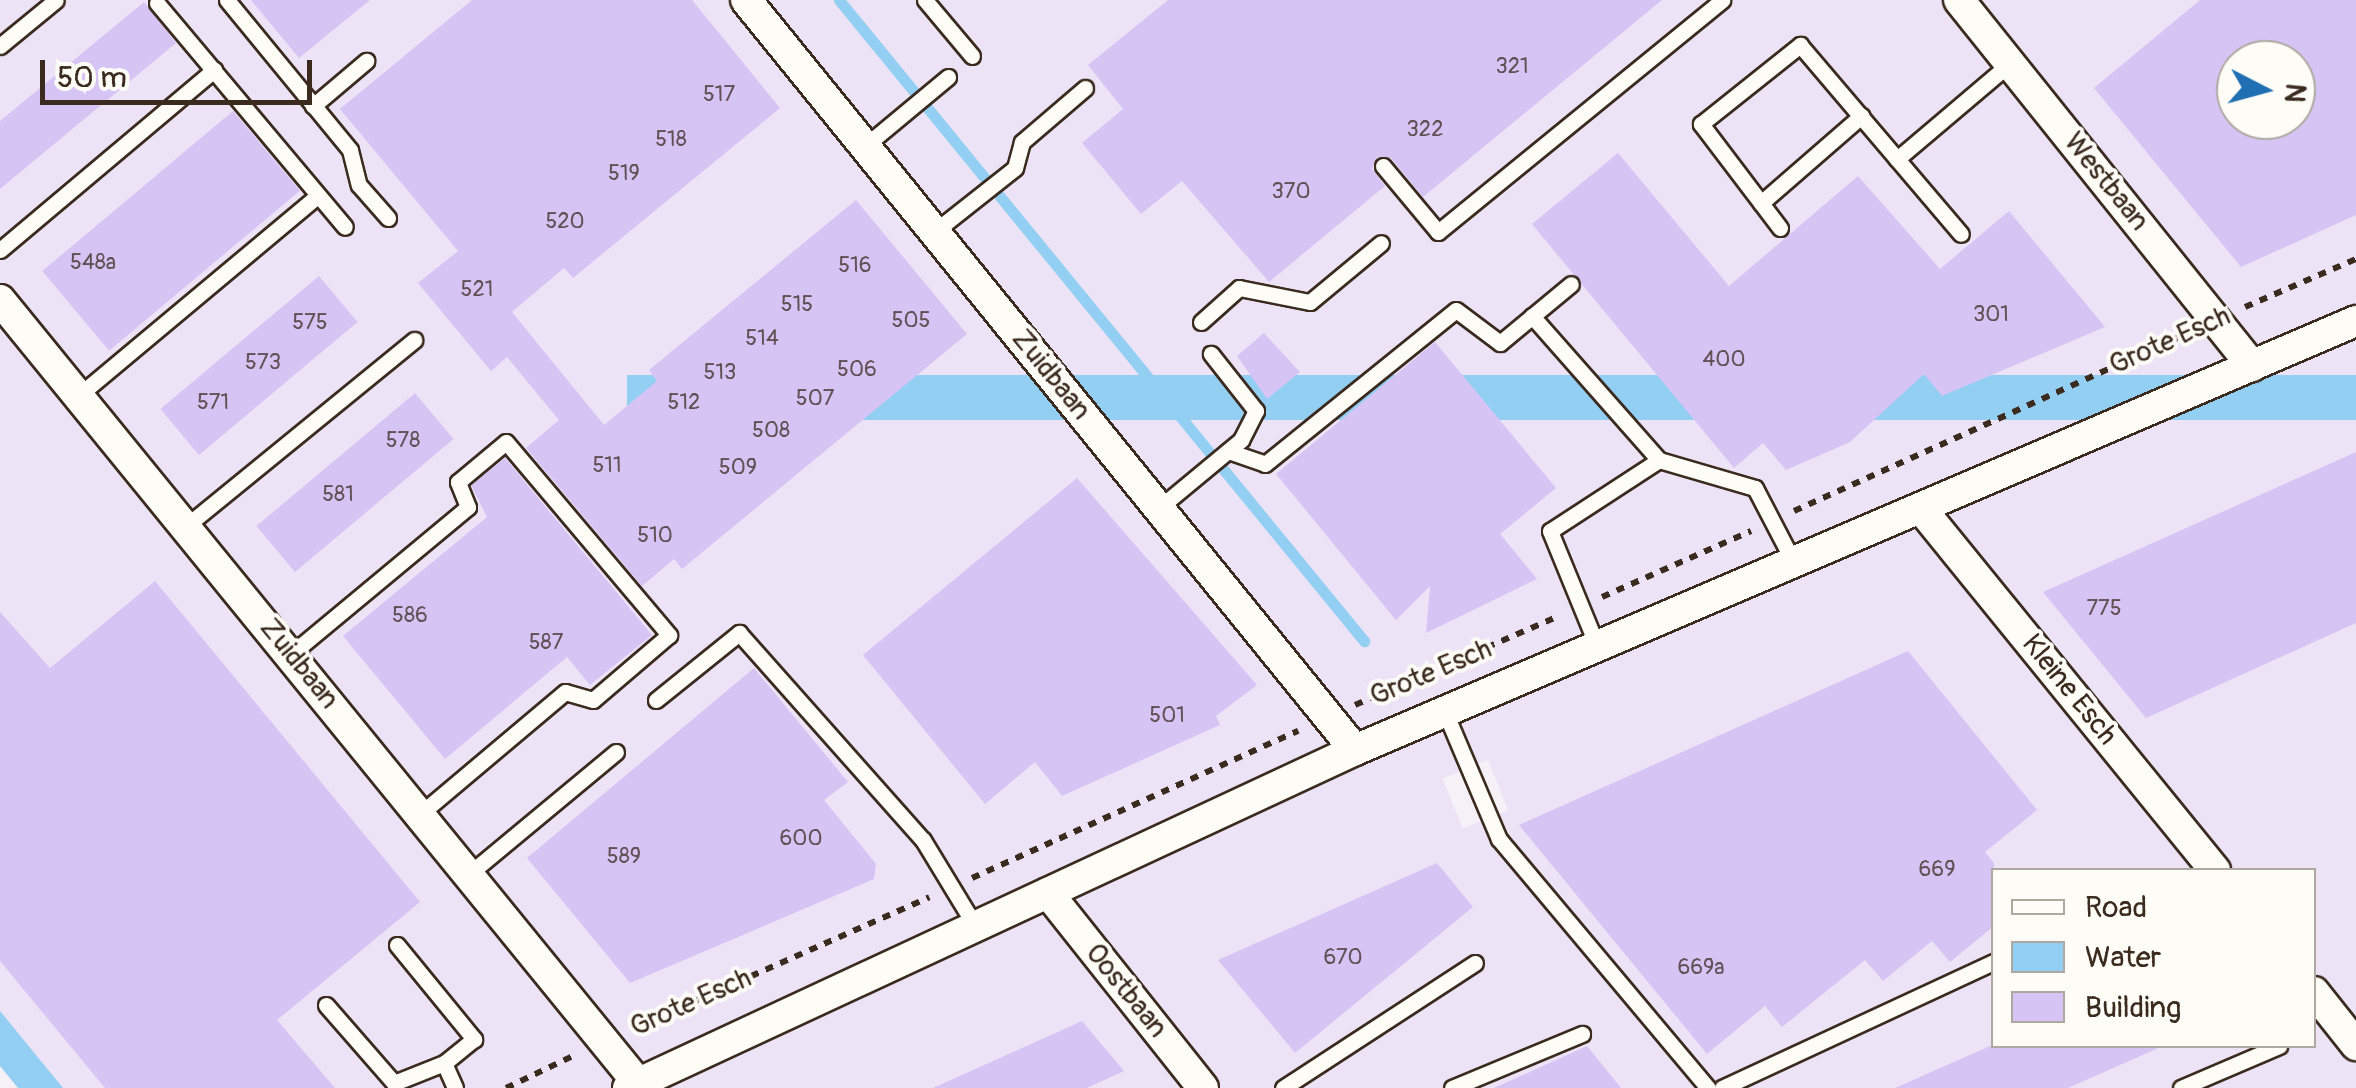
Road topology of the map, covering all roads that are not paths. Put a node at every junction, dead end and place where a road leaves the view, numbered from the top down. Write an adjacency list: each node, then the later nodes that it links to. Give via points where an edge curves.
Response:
1 (56, 0): 8 (lane)
2 (227, 0): 15 (lane)
3 (746, 0): 17 (street, Zuidbaan)
4 (924, 0): 9 (lane)
5 (1722, 0): 19 (lane, via 1438,232)
6 (1958, 0): 11 (street, Westbaan)
7 (158, 3): 12 (lane)
8 (0, 46)
9 (972, 56)
10 (366, 62): 15 (lane)
11 (2010, 63): 18 (lane); 36 (street, Westbaan)
12 (214, 70): 20 (lane); 28 (lane)
13 (948, 76): 17 (lane)
14 (1085, 88): 25 (lane, via 1022,142 1014,168)
15 (313, 106): 22 (lane)
16 (1861, 116): 18 (lane); 21 (lane); 21 (lane, via 1800,45 1700,124)
17 (864, 146): 25 (street, Zuidbaan)
18 (1897, 158): 26 (lane)
19 (1383, 166)
20 (318, 194): 23 (lane); 37 (lane)
21 (1761, 203): 24 (lane)
22 (388, 218)
23 (345, 228)
24 (1780, 228)
25 (934, 232): 40 (street, Zuidbaan)
26 (1961, 234)
27 (1382, 243): 33 (lane, via 1310,302 1240,288)
28 (0, 250)
29 (1571, 284): 31 (lane)
30 (0, 300): 37 (street, Zuidbaan)
31 (1532, 316): 38 (lane, via 1500,343 1456,310 1265,464); 39 (lane)
32 (2356, 320): 36 (street, Grote Esch)
33 (1201, 322)
34 (414, 340): 42 (lane)
35 (1211, 354): 38 (lane, via 1256,411)
36 (2252, 366): 41 (street, Grote Esch)
37 (78, 396): 42 (street, Zuidbaan)
38 (1228, 451): 40 (lane)
39 (1658, 460): 43 (lane, via 1755,488); 44 (lane, via 1550,531)
40 (1158, 508): 48 (street, Zuidbaan)
41 (1923, 510): 43 (street, Grote Esch); 51 (street, Kleine Esch)
42 (185, 527): 45 (street, Zuidbaan)
43 (1794, 565): 44 (street, Grote Esch)
44 (1598, 648): 47 (street, Grote Esch)
45 (291, 654): 50 (street, Zuidbaan); 50 (lane, via 468,507 458,482 506,442 669,636 593,700 565,692)
46 (656, 700): 54 (lane, via 739,633 812,720 832,726 957,885)
47 (1445, 712): 48 (street, Grote Esch); 70 (lane, via 1498,839)
48 (1355, 750): 53 (street, Grote Esch)
49 (616, 752): 52 (lane)
50 (420, 814): 52 (street, Zuidbaan)
51 (2206, 868)
52 (468, 874): 65 (street, Zuidbaan)
53 (1048, 893): 54 (street, Grote Esch); 67 (street, Oostbaan)
54 (976, 926): 65 (street, Grote Esch)
55 (397, 945): 64 (lane, via 474,1039)
56 (1475, 963): 68 (lane)
57 (1991, 963): 71 (lane)
58 (2316, 998): 60 (street)
59 (326, 1005): 64 (lane, via 394,1083)
60 (2325, 1026): 62 (street)
61 (1582, 1034): 69 (lane)
62 (2356, 1045)
63 (2274, 1048): 72 (lane)
64 (444, 1063): 66 (lane)
65 (633, 1086)
66 (455, 1088)
67 (1204, 1088)
68 (1283, 1088)
69 (1452, 1088)
70 (1708, 1088)
71 (1722, 1088)
72 (2181, 1088)

